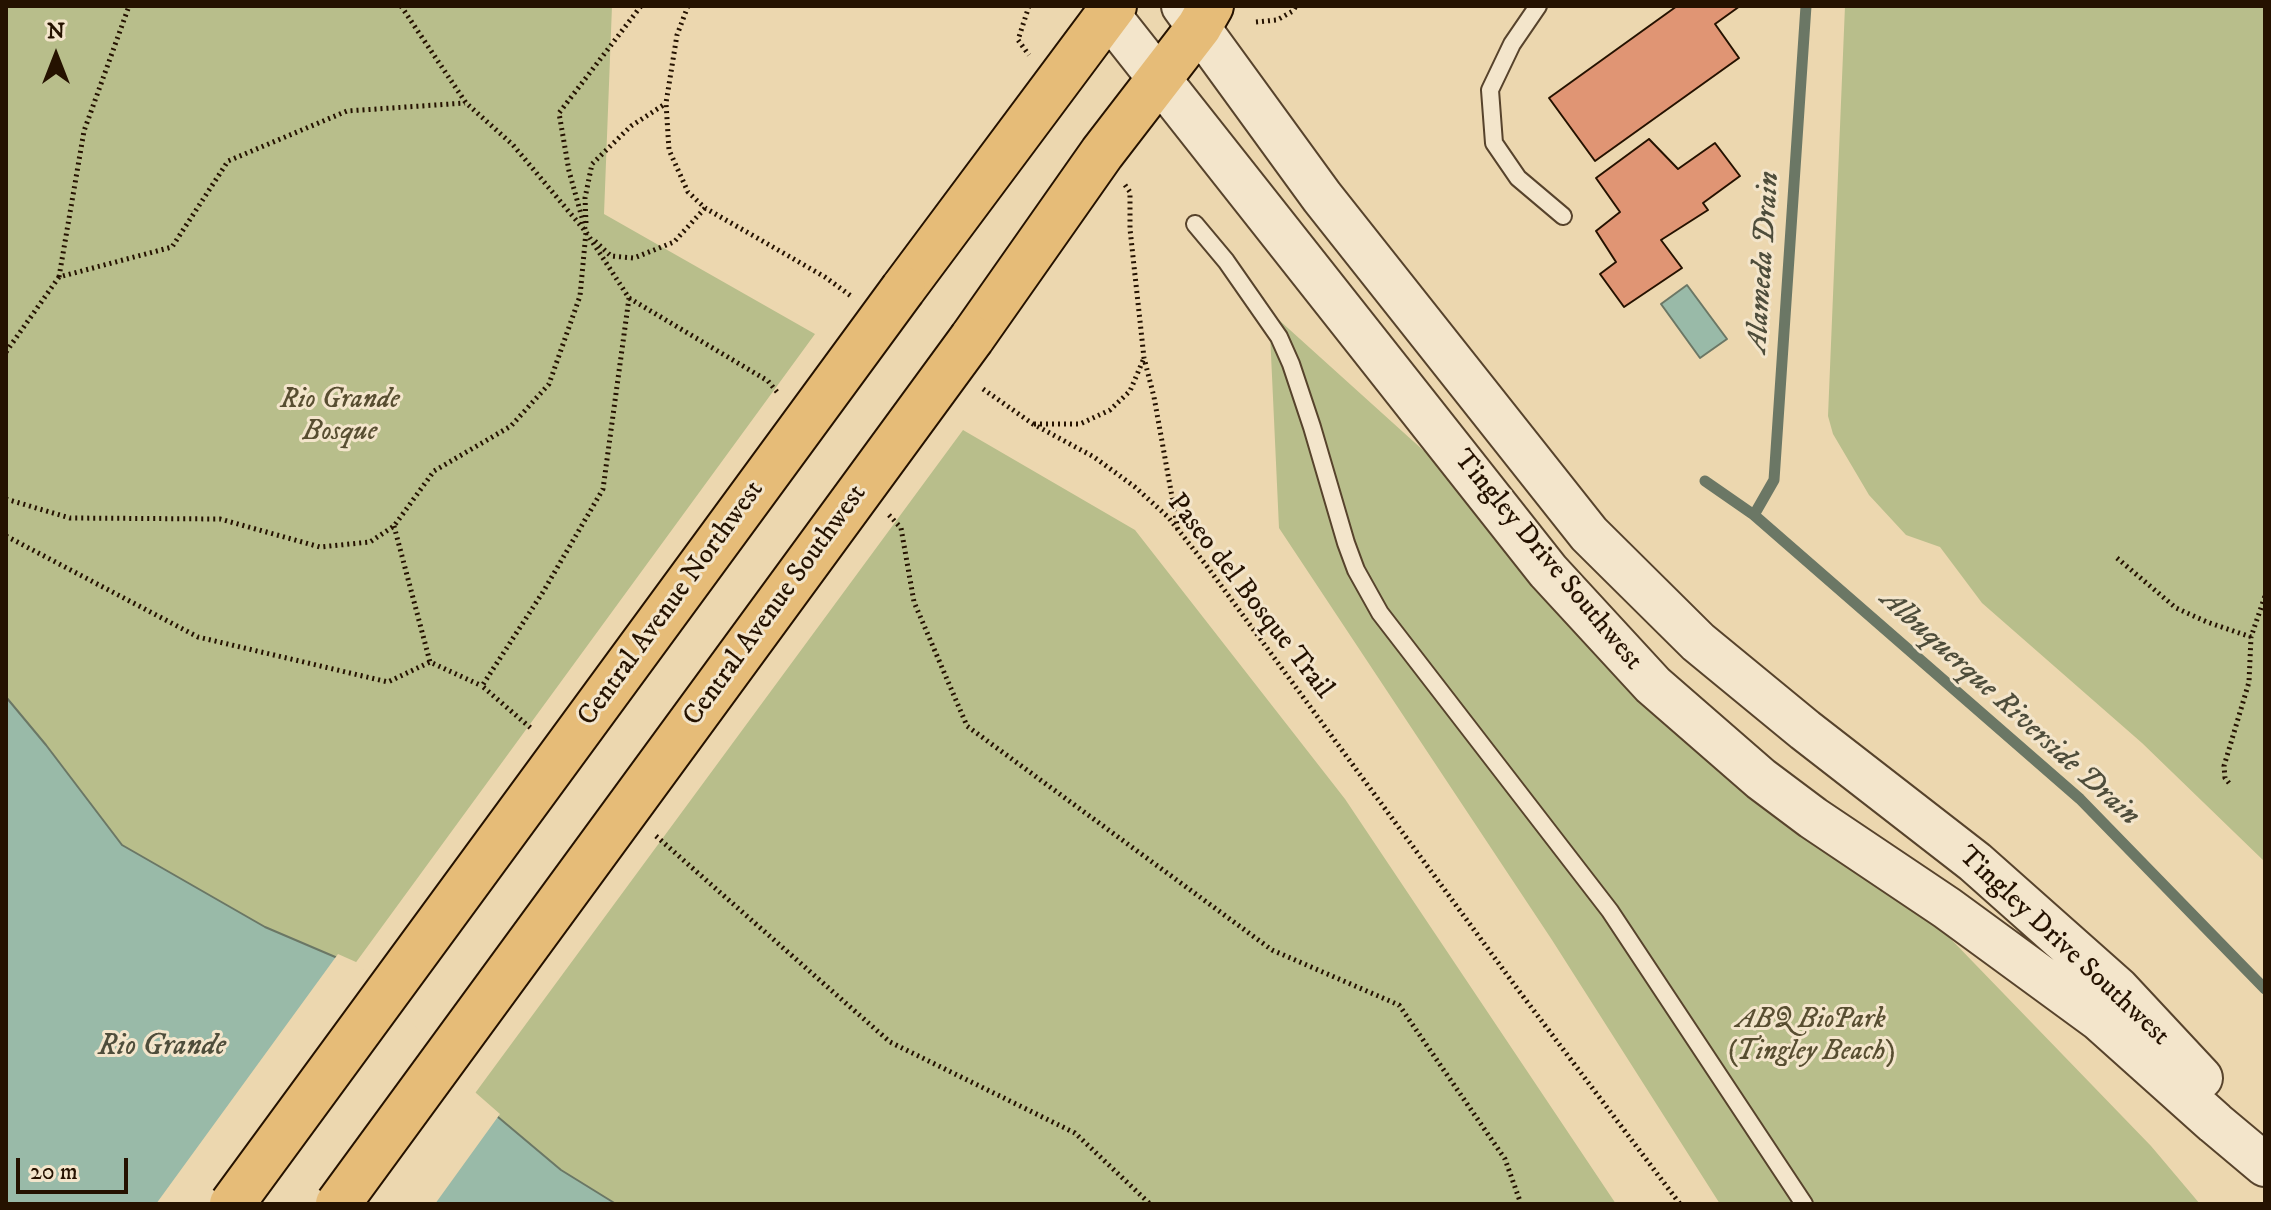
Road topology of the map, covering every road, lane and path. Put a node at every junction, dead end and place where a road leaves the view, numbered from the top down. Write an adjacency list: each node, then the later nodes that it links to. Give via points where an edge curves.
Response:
1 (129, 6): 20 (path, via 84,131)
2 (401, 6): 13 (path)
3 (641, 6): 19 (path, via 559,113)
4 (688, 6): 14 (path, via 677,35)
5 (1029, 6): 11 (path)
6 (1296, 6): 10 (path, via 1277,20)
7 (1538, 6): 17 (lane, via 1490,90 1494,143 1518,178)
8 (1111, 10): 12 (street, Tingley Drive Southwest); 21 (main road, Central Avenue Northwest)
9 (1198, 13): 12 (main road, Central Avenue Southwest); 41 (street, Tingley Drive Southwest, via 1322,197 1589,534 1698,642 1975,862 2118,989)
10 (1256, 22)
11 (1018, 40)
12 (1159, 79): 42 (street, Tingley Drive Southwest, via 1548,571 1653,685 1813,818 2100,1020); 44 (main road, Central Avenue Southwest, bridge)
13 (466, 103): 19 (path, via 513,145); 20 (path, via 347,111 228,161 172,247)
14 (666, 103): 16 (path, via 669,150 688,192); 19 (path, via 631,126 592,164)
15 (1130, 192): 24 (path)
16 (705, 208): 19 (path, via 674,242 634,258 611,256); 21 (path, via 825,277)
17 (1563, 216)
18 (1195, 224): 48 (lane, via 1279,337 1346,543 1380,613 1610,911)
19 (586, 232): 22 (path); 29 (path, via 580,296 549,384 511,426 434,471)
20 (59, 277): 23 (path)
21 (883, 297): 43 (main road, Central Avenue Northwest, bridge)
22 (629, 298): 25 (path); 37 (path, via 603,489)
23 (6, 352)
24 (1144, 358): 27 (path, via 1130,391 1110,410 1080,424); 31 (path)
25 (768, 381)
26 (981, 388): 27 (path, Paseo del Bosque Trail)
27 (1033, 424): 31 (path, Paseo del Bosque Trail, via 1135,487)
28 (6, 500): 29 (path, via 70,518 220,519 320,547 370,542)
29 (394, 526): 36 (path)
30 (901, 528): 46 (path, via 914,602 967,726 1272,950 1399,1005 1505,1159)
31 (1178, 531): 47 (path, Paseo del Bosque Trail)
32 (6, 536): 36 (path, via 198,637 388,682)
33 (2117, 558): 35 (path, via 2176,608)
34 (2265, 596): 35 (path)
35 (2251, 637): 39 (path, via 2249,682 2224,766)
36 (430, 662): 37 (path)
37 (482, 686): 38 (path)
38 (541, 736)
39 (2229, 783)
40 (646, 827): 45 (path, via 890,1042 1075,1133)
41 (2265, 1151)
42 (2265, 1165)
43 (232, 1204)
44 (338, 1204)
45 (1150, 1204)
46 (1521, 1204)
47 (1680, 1204)
48 (1804, 1204)

